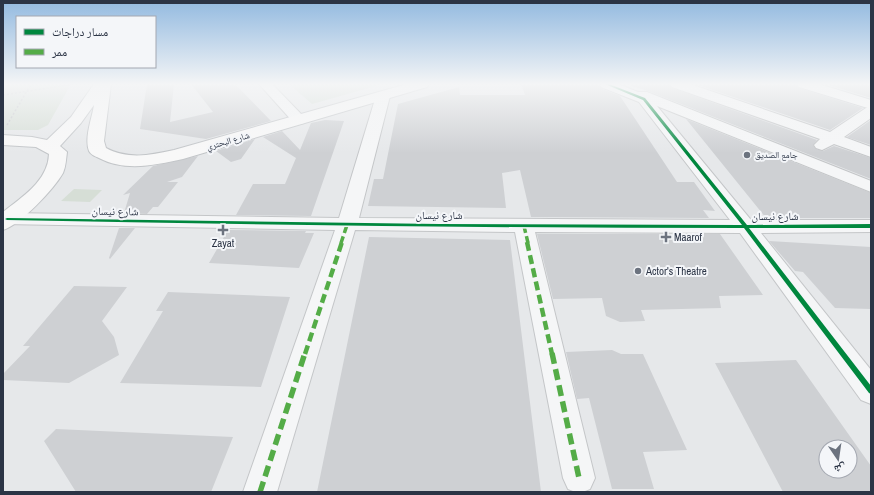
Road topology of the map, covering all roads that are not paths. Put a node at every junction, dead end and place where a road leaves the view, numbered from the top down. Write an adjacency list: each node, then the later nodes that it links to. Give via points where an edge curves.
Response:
1 (86, 107): 13 (main road)
2 (100, 107): 10 (main road, شارع البحتري, via 96,141 98,151 108,157 125,161 147,162 177,155)
3 (287, 107): 10 (street)
4 (344, 107): 10 (main road, شارع البحتري)
5 (380, 107): 18 (street)
6 (650, 107): 21 (street)
7 (673, 107): 15 (street)
8 (743, 107): 12 (street)
9 (871, 111): 12 (street)
10 (299, 120)
11 (4, 135): 13 (main road)
12 (832, 138): 14 (street); 15 (street)
13 (50, 146): 17 (main road, via 58,152 59,160 49,182)
14 (871, 152)
15 (802, 159): 16 (street)
16 (871, 187)
17 (5, 221): 18 (street, شارع نيسان)
18 (346, 225): 19 (street, شارع نيسان); 24 (street)
19 (524, 226): 21 (street, شارع نيسان); 23 (street)
20 (871, 226): 21 (street, شارع نيسان)
21 (746, 227): 22 (street)
22 (871, 391)
23 (578, 478)
24 (260, 492)

